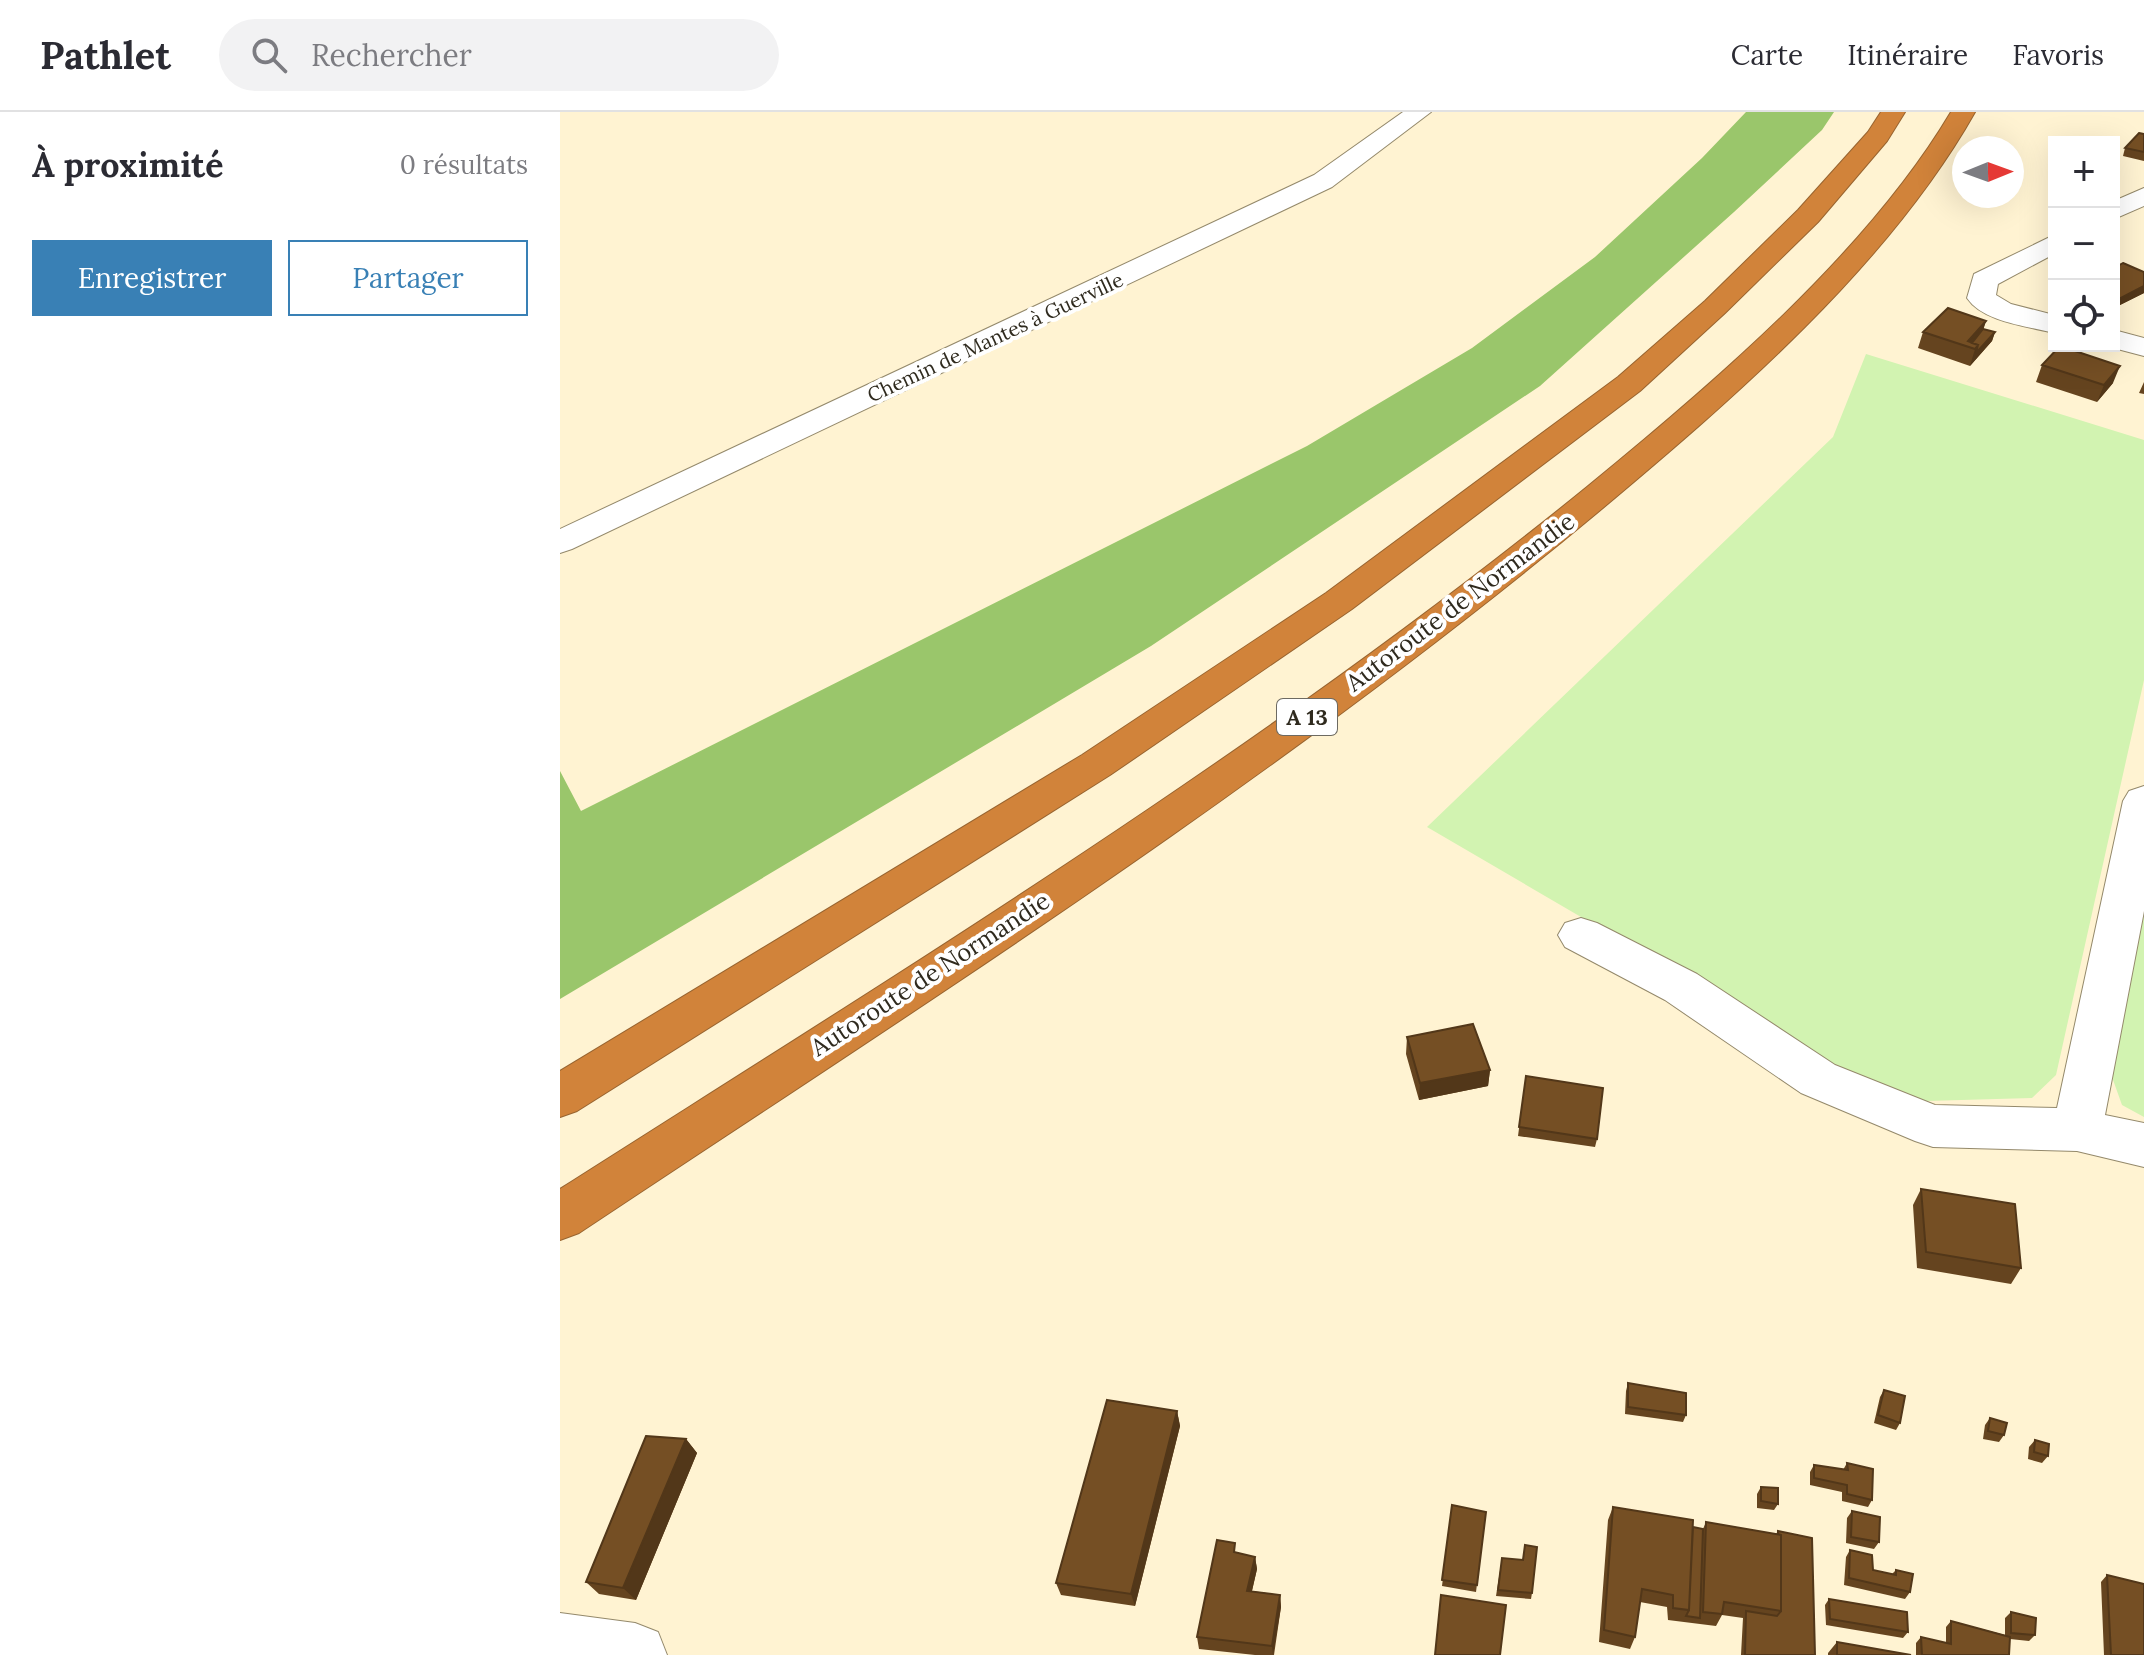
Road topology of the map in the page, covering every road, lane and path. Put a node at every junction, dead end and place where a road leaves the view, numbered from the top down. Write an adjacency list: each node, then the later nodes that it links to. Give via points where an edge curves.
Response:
1 (1419, 112): 10 (street, Chemin de Mantes à Guerville, via 1323,181)
2 (1893, 112): 13 (highway, via 1808,216 1629,384 1339,601 1096,765)
3 (1963, 112): 16 (highway, Autoroute de Normandie / A 13, via 1943,149 1877,232 1796,317 1593,500 1408,645 1166,819)
4 (2144, 196): 5 (street)
5 (2120, 208)
6 (2048, 246): 7 (street, via 1984,280 1981,298 2001,310)
7 (2048, 322)
8 (2120, 341): 9 (street)
9 (2144, 347)
10 (560, 542)
11 (2144, 801): 14 (street)
12 (1581, 935): 14 (street, via 1681,987 1818,1079 1933,1126)
13 (560, 1096)
14 (2077, 1130): 15 (street)
15 (2144, 1145)
16 (560, 1217)
17 (560, 1645): 18 (street)
18 (635, 1655)

